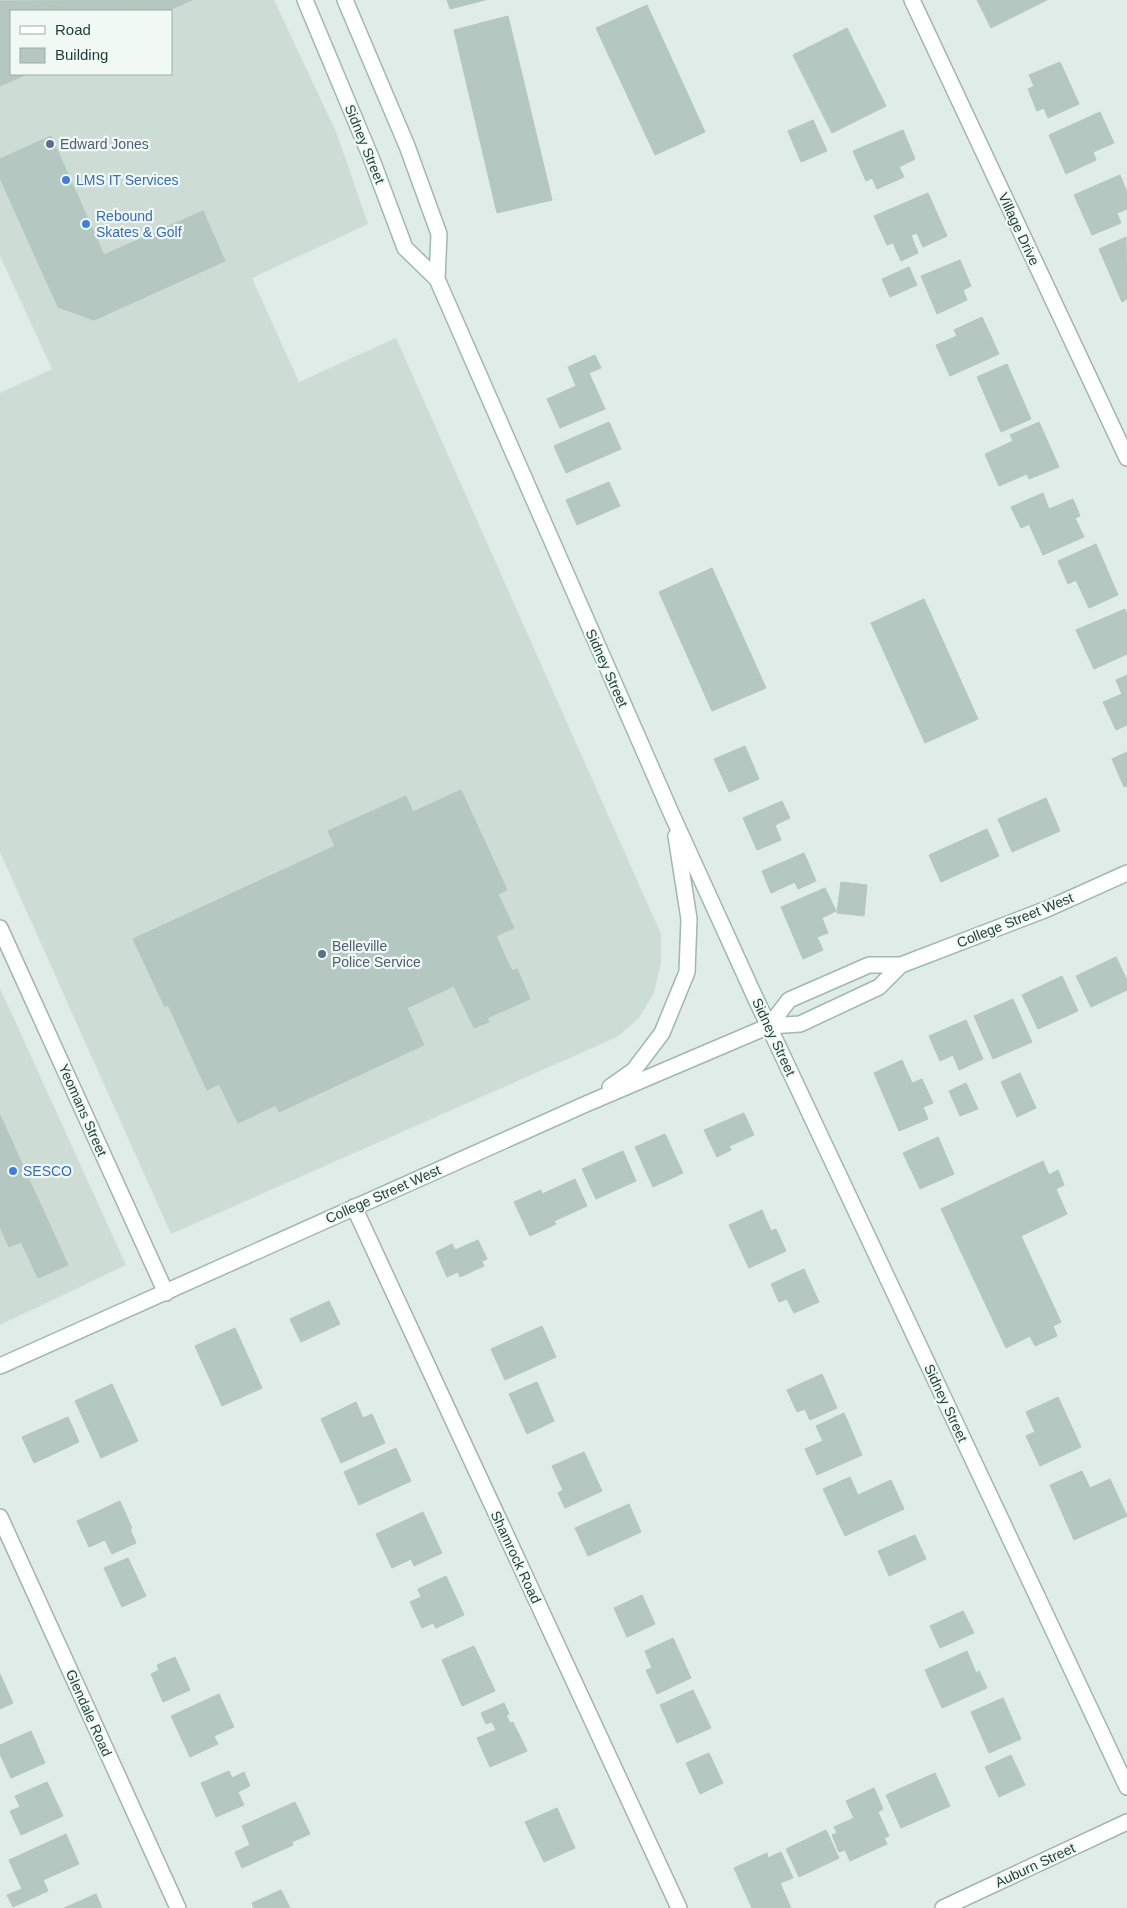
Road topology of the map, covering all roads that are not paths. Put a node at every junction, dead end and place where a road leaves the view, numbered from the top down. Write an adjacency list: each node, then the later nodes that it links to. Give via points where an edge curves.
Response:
1 (304, 0): 4 (main road, Sidney Street, via 372,160 405,248)
2 (346, 0): 4 (main road, Sidney Street, via 407,146 438,234)
3 (912, 0): 5 (main road, Village Drive)
4 (437, 279): 6 (main road, Sidney Street)
5 (1127, 458)
6 (672, 815): 10 (main road, Sidney Street); 11 (main road, via 689,919 687,972 662,1033 634,1070)
7 (1127, 873): 9 (main road, College Street West, via 1047,909)
8 (0, 928): 13 (main road, Yeomans Street)
9 (901, 965): 10 (main road, College Street West, via 879,987 800,1024); 10 (main road, College Street West, via 869,965 789,1000)
10 (769, 1026): 11 (main road, College Street West); 16 (main road, Sidney Street)
11 (586, 1104): 12 (main road, College Street West)
12 (354, 1207): 13 (main road, College Street West); 19 (main road, Shamrock Road)
13 (166, 1292): 14 (main road, College Street West)
14 (0, 1366)
15 (0, 1517): 18 (main road, Glendale Road)
16 (1127, 1787)
17 (1127, 1822): 20 (main road, Auburn Street)
18 (178, 1908)
19 (679, 1908)
20 (943, 1908)

